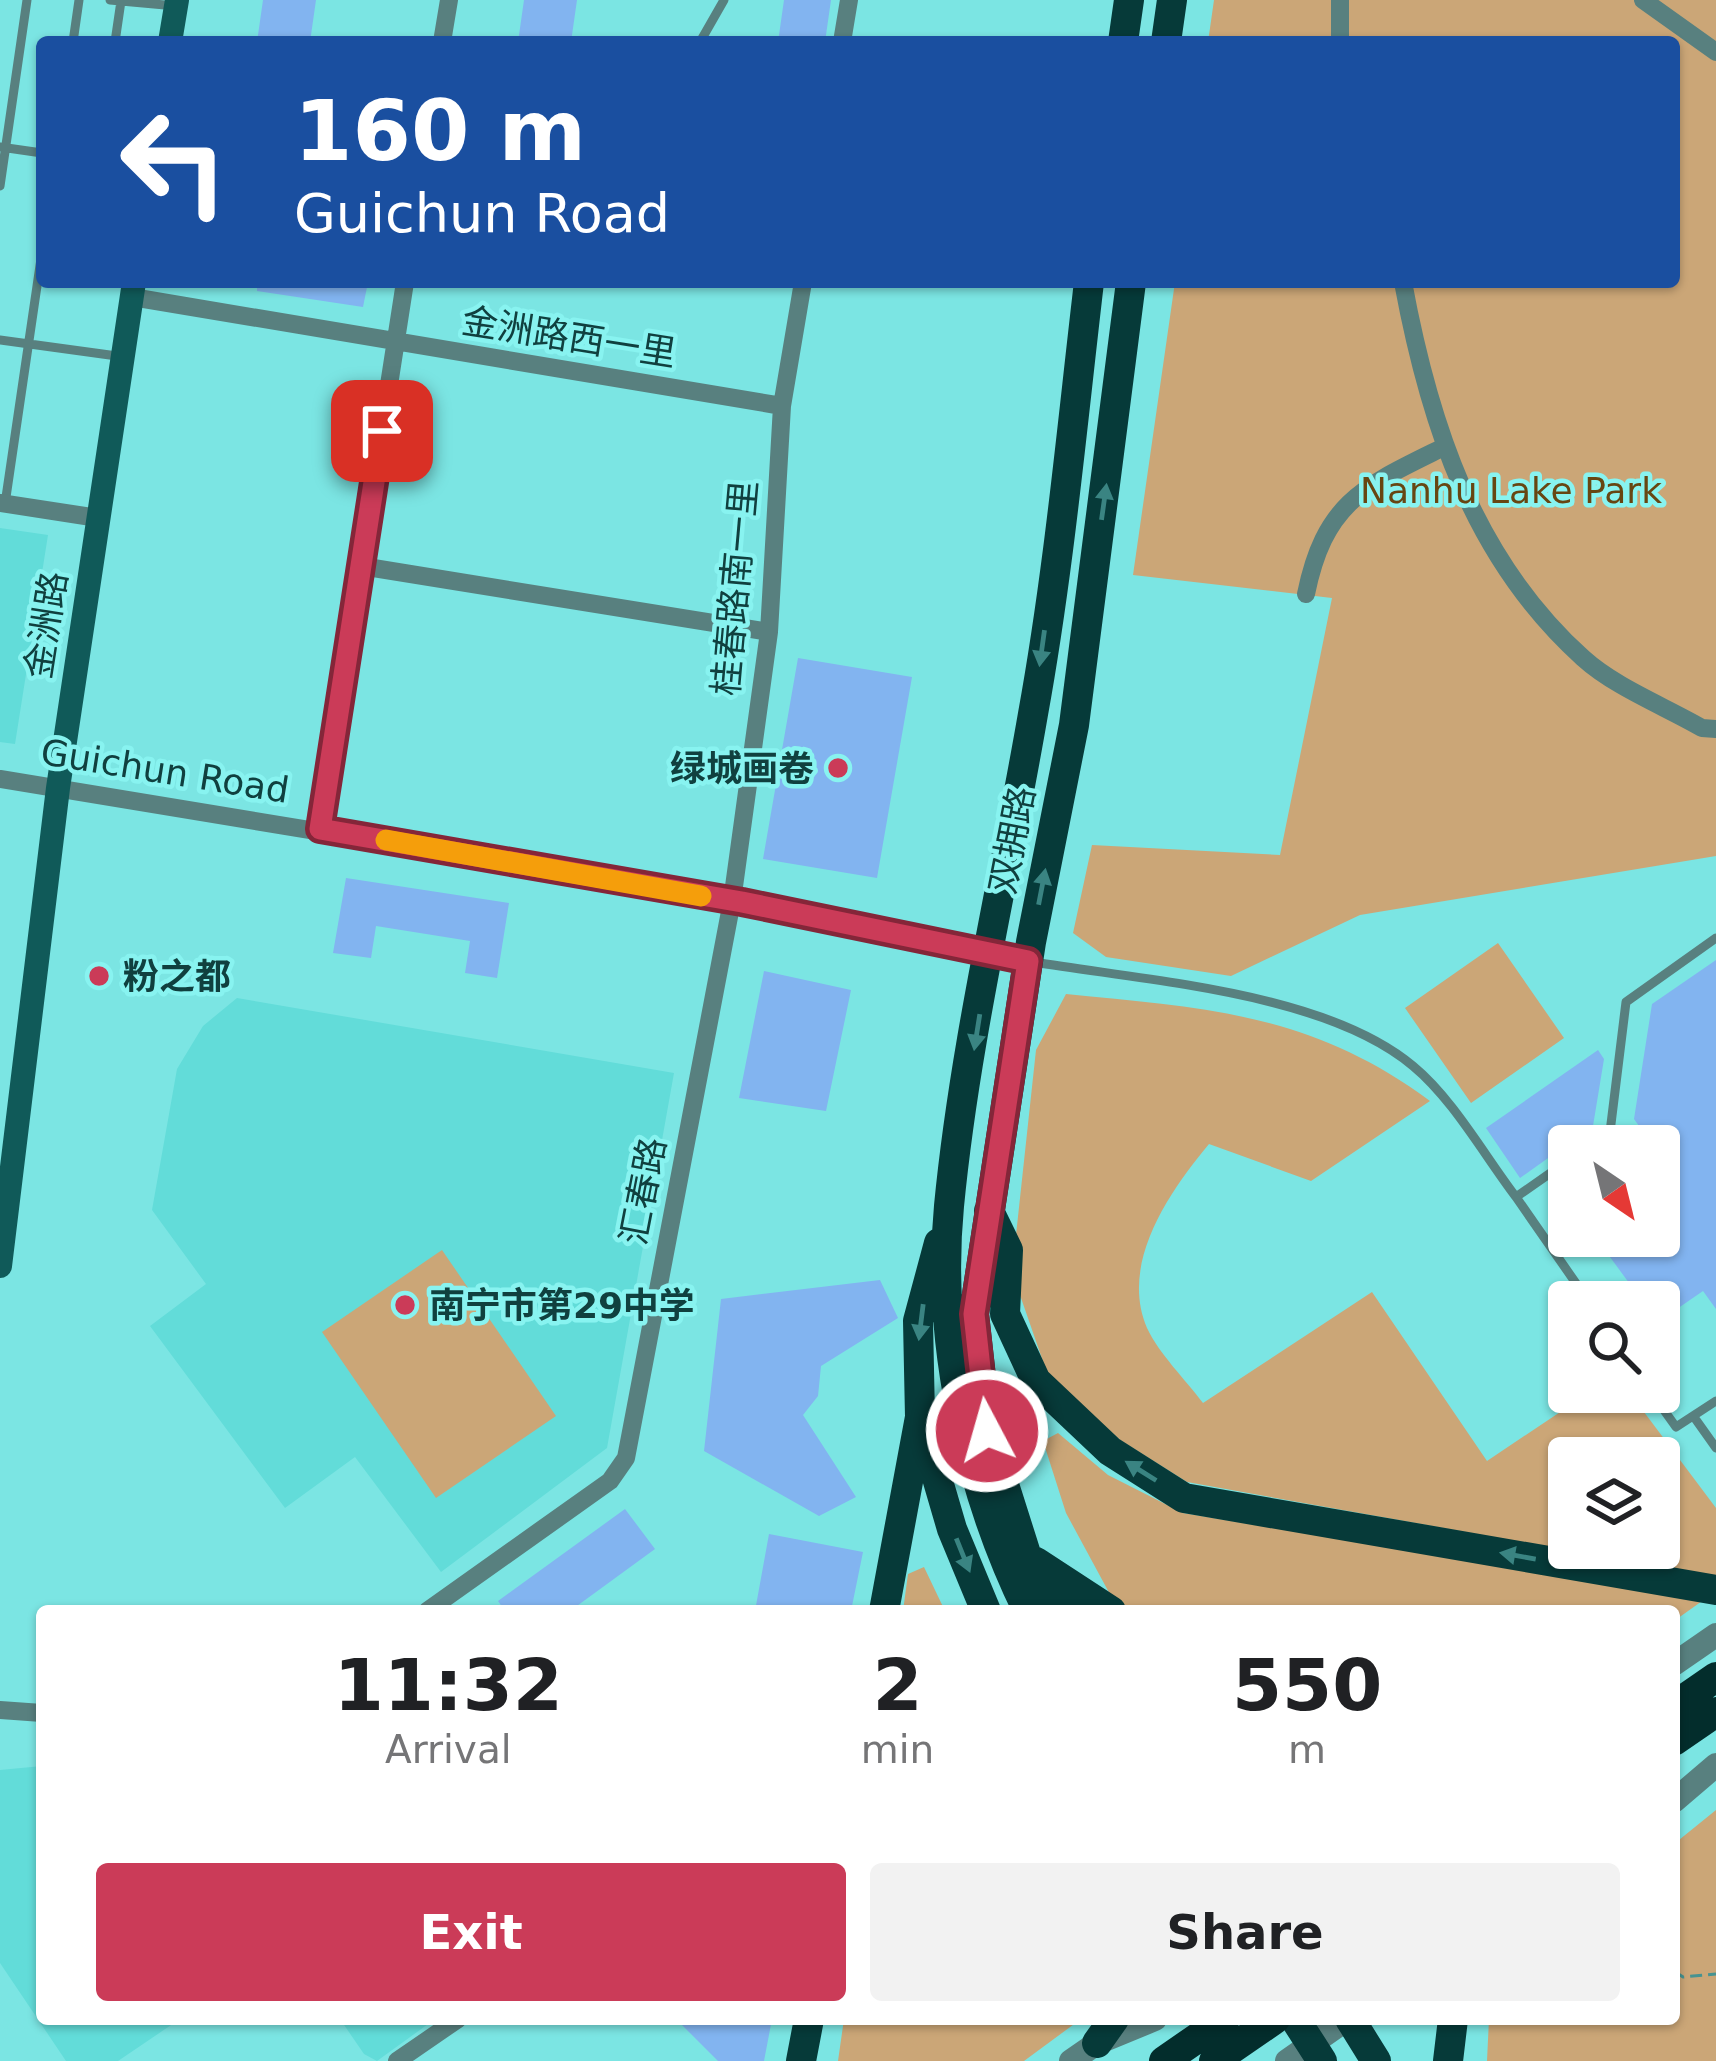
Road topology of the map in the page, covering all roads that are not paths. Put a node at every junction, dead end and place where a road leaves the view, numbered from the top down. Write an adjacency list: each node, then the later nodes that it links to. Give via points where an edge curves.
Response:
1 (27, 0): 23 (lane)
2 (79, 0): 13 (lane)
3 (110, 0): 11 (lane)
4 (449, 0): 16 (street)
5 (724, 0): 17 (lane)
6 (849, 0): 18 (street)
7 (1129, 0): 19 (main road)
8 (1172, 0): 20 (main road)
9 (1340, 0): 21 (street)
10 (1643, 0): 22 (street)
11 (121, 1): 12 (lane); 14 (lane)
12 (176, 3): 15 (main road)
13 (74, 36)
14 (116, 36)
15 (171, 36)
16 (443, 36)
17 (703, 36)
18 (843, 36)
19 (1124, 36)
20 (1167, 36)
21 (1340, 36)
22 (1716, 52)
23 (3, 147): 24 (lane); 25 (lane)
24 (36, 152)
25 (0, 186)
26 (37, 288): 35 (lane)
27 (404, 288): 34 (street)
28 (801, 288): 37 (street, 桂春路南一里)
29 (1089, 288): 50 (main road, 双拥路, one-way to 50, via 1034,707)
30 (1130, 288): 51 (main road, 双拥路, one-way to 30, via 1074,725)
31 (1404, 288): 38 (street)
32 (133, 290): 34 (street, 金洲路西一里); 36 (main road, 金洲路)
33 (0, 340): 35 (lane)
34 (396, 341): 37 (street, 金洲路西一里); 41 (street)
35 (28, 344): 36 (lane); 39 (lane)
36 (123, 357): 40 (main road, 金洲路)
37 (782, 406): 43 (street, 桂春路南一里)
38 (1444, 447): 42 (street, via 1346,501 1323,535); 44 (street, via 1487,544 1586,661)
39 (3, 503): 40 (street)
40 (98, 518): 46 (main road, 金洲路)
41 (361, 566): 43 (street); 47 (street)
42 (1306, 594)
43 (769, 632): 48 (street, 桂春路南一里)
44 (1716, 729)
45 (0, 779): 46 (street, Guichun Road)
46 (58, 788): 47 (street, Guichun Road); 57 (main road, 金洲路)
47 (320, 829): 48 (street, Guichun Road)
48 (732, 901): 50 (street, Guichun Road); 67 (street, 汇春路, via 626,1458 610,1480)
49 (1716, 938): 52 (lane, via 1626,1002)
50 (990, 952): 51 (street, Guichun Road); 55 (main road, 双拥路, one-way to 55)
51 (1028, 961): 54 (lane, via 1250,996 1379,1039 1419,1070); 56 (main road, 双拥路)
52 (1611, 1125)
53 (1548, 1175): 54 (lane)
54 (1516, 1197): 59 (lane)
55 (949, 1208): 62 (main road, one-way to 62, via 918,1321); 72 (main road, 双拥路, via 951,1316 966,1436)
56 (989, 1211): 65 (main road, 双拥路, via 974,1314 987,1431); 66 (main road, one-way to 56, via 1184,1498 1110,1451 1036,1381 1005,1314 1008,1250)
57 (2, 1235): 58 (main road, 金洲路)
58 (0, 1266)
59 (1574, 1281)
60 (1716, 1401): 63 (lane)
61 (1666, 1413): 63 (lane, via 1676,1427)
62 (920, 1417): 70 (main road); 71 (main road, one-way to 71)
63 (1694, 1417): 64 (lane)
64 (1716, 1448)
65 (1027, 1557): 73 (main road, 双拥路); 74 (main road)
66 (1716, 1590)
67 (454, 1592): 68 (street, 汇春路); 69 (street)
68 (436, 1605)
69 (463, 1605)
70 (885, 1605)
71 (984, 1605)
72 (1025, 1605)
73 (1058, 1605)
74 (1102, 1605)
75 (1716, 1635): 76 (street)
76 (1680, 1660)
77 (1716, 1677): 78 (highway)
78 (1680, 1702)
79 (0, 1710): 81 (street)
80 (1716, 1712): 82 (highway)
81 (36, 1713)
82 (1680, 1737)
83 (1716, 1765): 84 (street)
84 (1680, 1796)
85 (449, 2025): 94 (street)
86 (808, 2025): 95 (main road)
87 (1216, 2025): 97 (highway)
88 (1266, 2025): 98 (highway)
89 (1339, 2025): 93 (street)
90 (1353, 2025): 99 (main road)
91 (1452, 2025): 100 (main road)
92 (1106, 2031): 96 (street)
93 (1304, 2046)
94 (397, 2061)
95 (801, 2061)
96 (1071, 2061)
97 (1165, 2061)
98 (1214, 2061)
99 (1376, 2061)
100 (1448, 2061)

